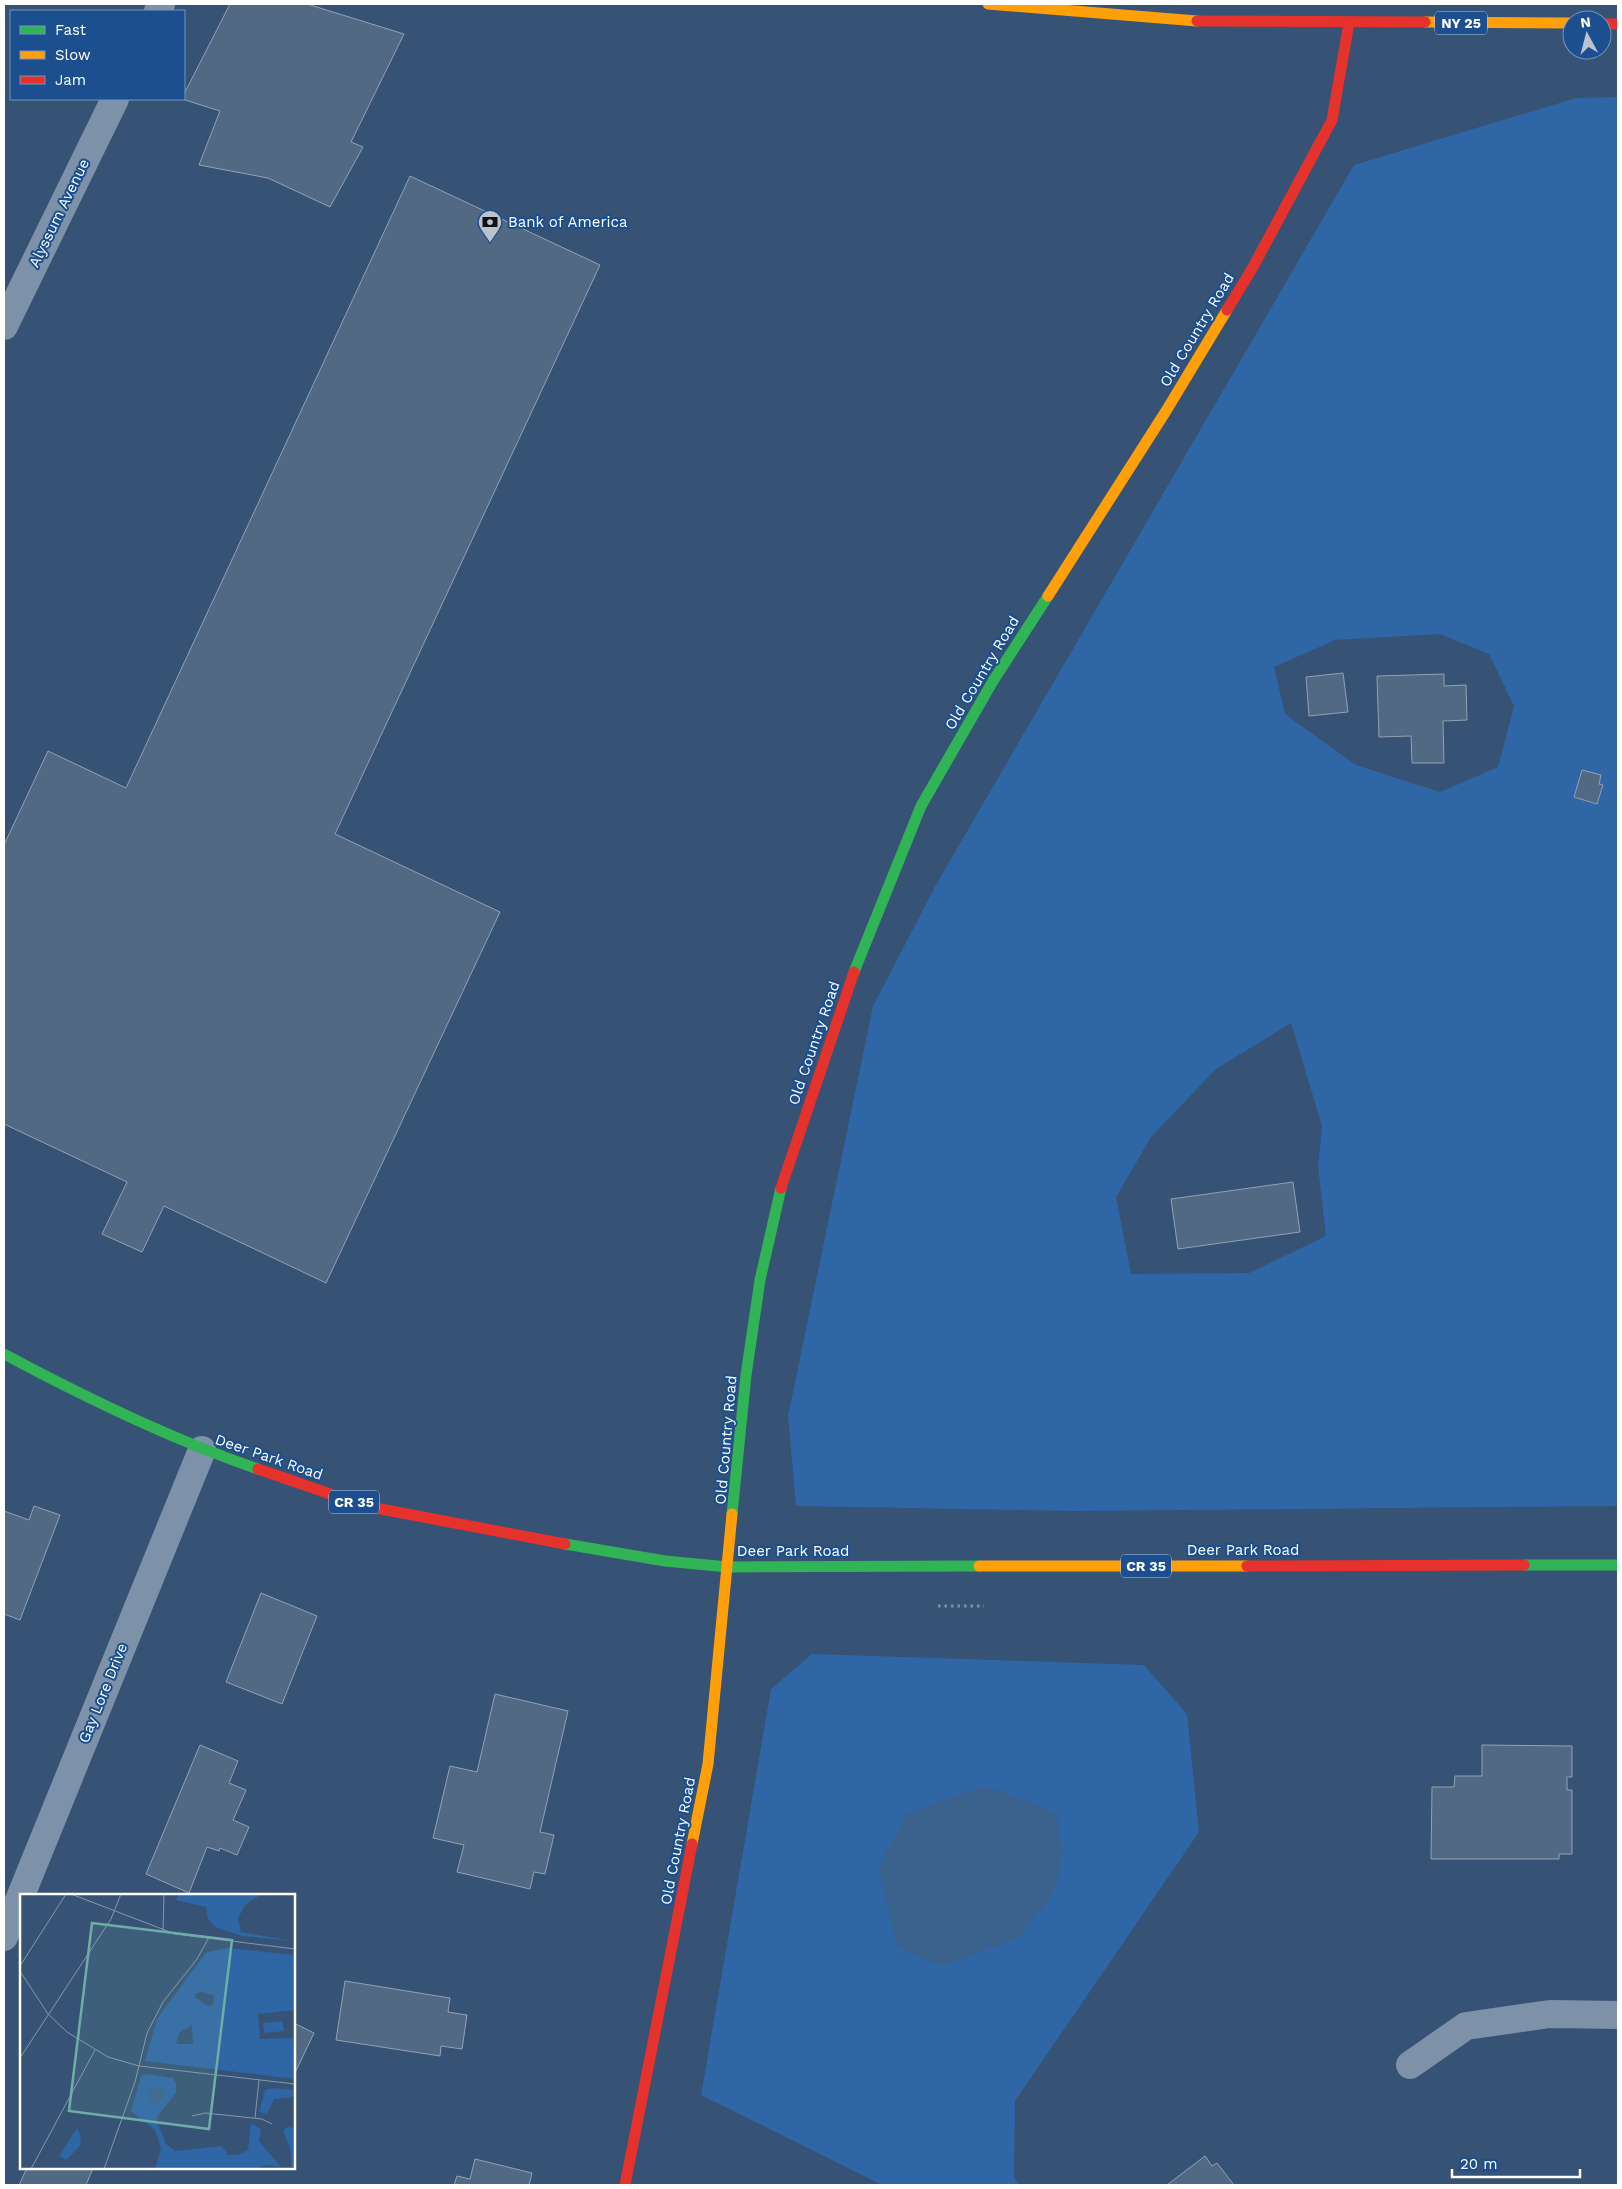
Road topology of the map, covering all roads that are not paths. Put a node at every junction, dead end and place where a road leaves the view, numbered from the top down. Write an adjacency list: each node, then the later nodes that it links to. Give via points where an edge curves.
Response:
1 (988, 4): 2 (main road, NY 25, via 1192,21)
2 (1349, 23): 3 (main road, NY 25); 9 (main road, Old Country Road, via 1332,120 1253,267 1166,411 993,681 921,806 862,949 784,1176 760,1280 746,1375)
3 (1562, 24)
4 (115, 100): 5 (street, Alyssum Avenue)
5 (4, 326)
6 (4, 1354): 7 (main road, Deer Park Road / CR 35, via 80,1395)
7 (202, 1450): 9 (main road, Deer Park Road / CR 35, via 365,1506 584,1548 665,1561); 10 (street, Gay Lore Drive)
8 (1618, 1565): 9 (main road, Deer Park Road / CR 35)
9 (728, 1566): 15 (main road, Old Country Road, via 708,1764)
10 (21, 1894)
11 (20, 1898): 12 (street, Gay Lore Drive)
12 (4, 1937)
13 (1618, 2015): 14 (street, via 1550,2014 1466,2026)
14 (1410, 2065)
15 (625, 2185)

